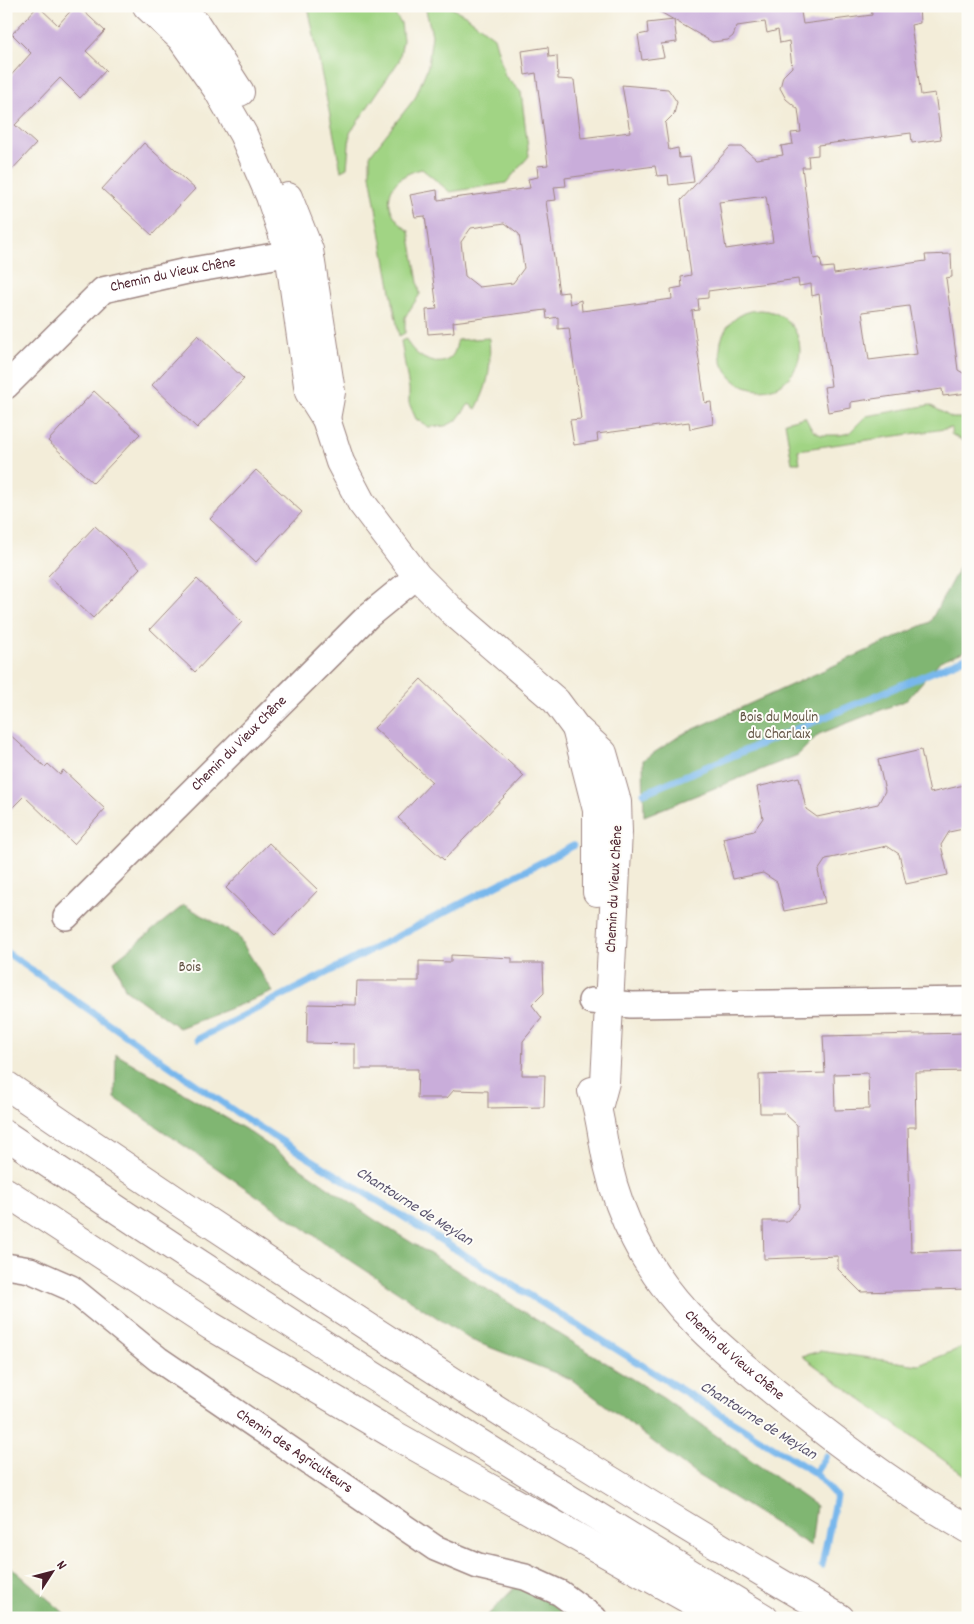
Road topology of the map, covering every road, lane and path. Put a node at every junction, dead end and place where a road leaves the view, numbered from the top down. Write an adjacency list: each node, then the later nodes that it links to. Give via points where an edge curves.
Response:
1 (147, 6): 3 (main road, Chemin du Vieux Chêne, via 181,38 217,89 243,134)
2 (178, 6): 3 (main road, Chemin du Vieux Chêne, via 196,24 238,88 269,148)
3 (299, 251): 4 (street, Chemin du Vieux Chêne, via 103,290); 5 (main road, Chemin du Vieux Chêne, via 309,392 326,419 340,462 361,502)
4 (6, 386)
5 (417, 576): 6 (street, Chemin du Vieux Chêne, via 368,616); 8 (main road, Chemin du Vieux Chêne, via 453,612 556,700 576,728 603,753 617,802 618,832)
6 (66, 917)
7 (968, 1000): 8 (street, via 632,1005)
8 (600, 1002): 13 (main road, Chemin du Vieux Chêne, via 605,1082 598,1108 608,1164 627,1221 650,1266 691,1319 714,1342 860,1460 918,1501)
9 (6, 1085): 17 (main road, via 441,1374 615,1484)
10 (6, 1134): 16 (main road, via 408,1399)
11 (6, 1192): 15 (main road, via 211,1326 382,1428)
12 (6, 1266): 14 (street, Chemin des Agriculteurs, via 30,1270 71,1288 158,1359 435,1548 478,1566 526,1577 560,1593)
13 (968, 1529)
14 (594, 1618)
15 (722, 1618)
16 (764, 1618)
17 (840, 1618)

